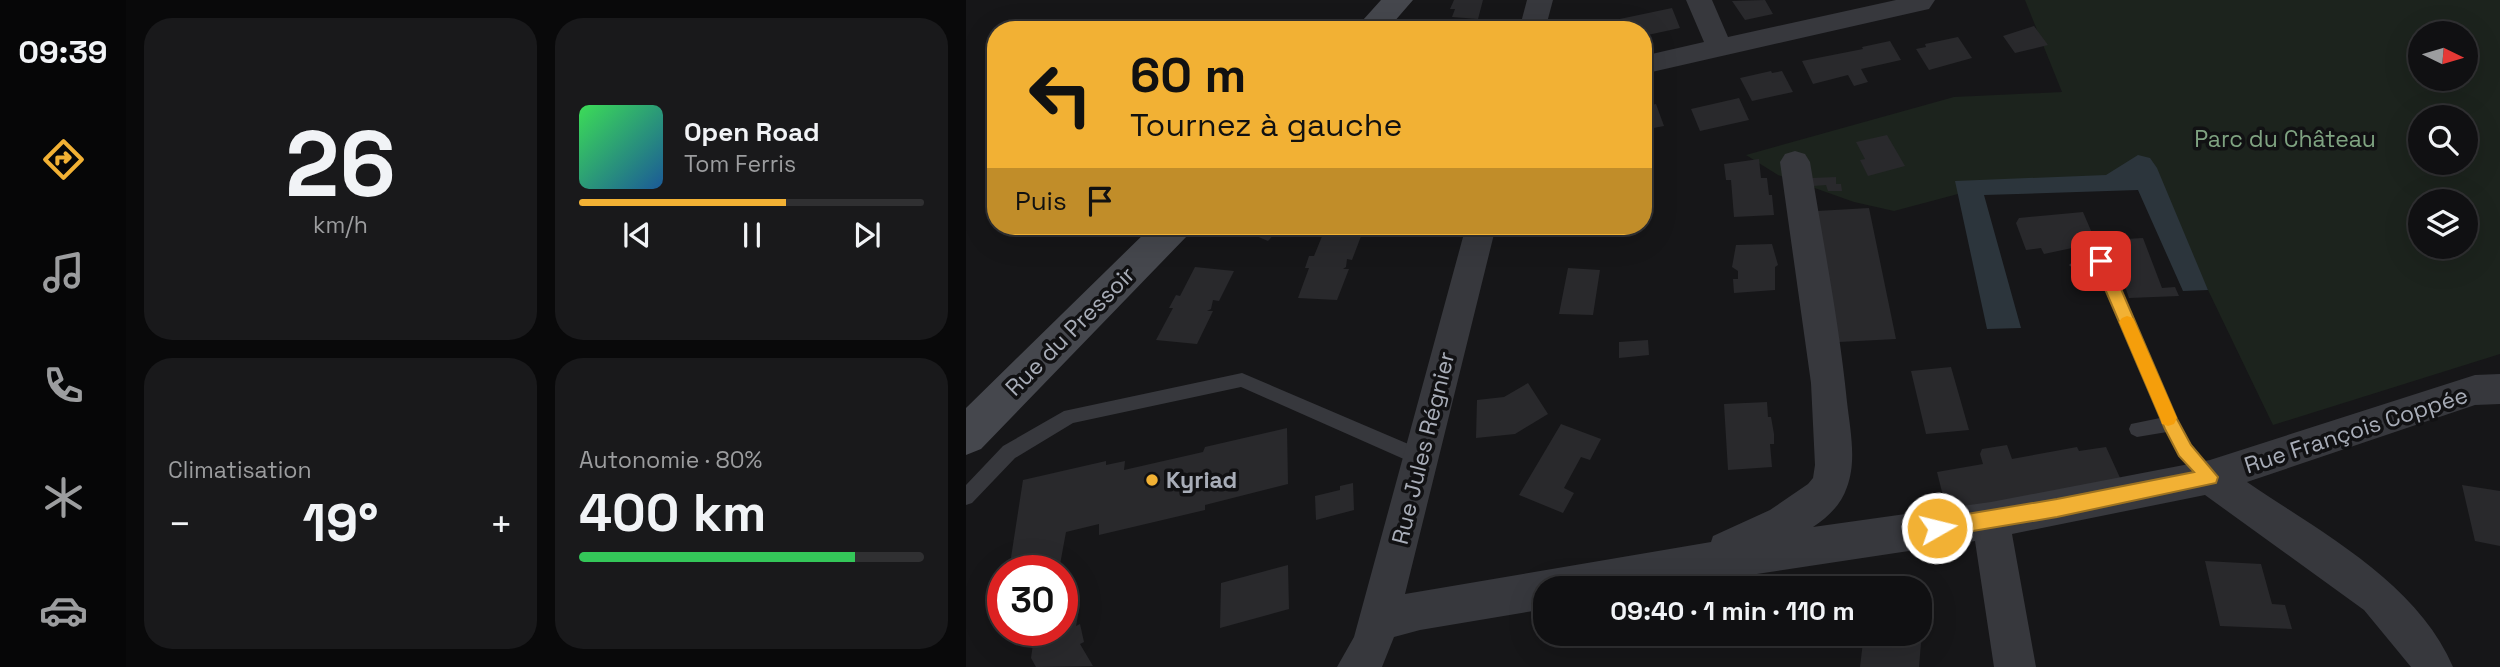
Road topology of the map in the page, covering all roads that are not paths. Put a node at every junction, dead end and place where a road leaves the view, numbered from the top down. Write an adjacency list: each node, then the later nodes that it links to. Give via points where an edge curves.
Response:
1 (1398, 0): 5 (street)
2 (1540, 0): 6 (street)
3 (1699, 0): 7 (street)
4 (1922, 0): 7 (street)
5 (1378, 21)
6 (1534, 21)
7 (1719, 47): 8 (street)
8 (1652, 63)
9 (1795, 162): 21 (street, via 1832,416 1835,464 1831,483 1819,499 1795,516)
10 (1165, 235): 16 (street, Rue du Pressoir)
11 (1478, 235): 17 (street, Rue Jules Régnier)
12 (2076, 265): 14 (lane, via 2101,261)
13 (2492, 398): 18 (street, Rue François Coppée)
14 (2171, 424): 15 (lane); 18 (lane, via 2185,450)
15 (2137, 429)
16 (966, 436)
17 (1420, 458): 19 (lane, via 1242,380 1070,416 1009,452); 24 (street, Rue Jules Régnier)
18 (2210, 477): 20 (street, Rue François Coppée); 27 (street, via 2378,596)
19 (966, 497)
20 (1991, 520): 21 (street, Rue François Coppée); 26 (street)
21 (1697, 563): 22 (street, Rue François Coppée)
22 (1621, 576)
23 (1533, 591): 24 (street, via 1420,610)
24 (1378, 622): 25 (street, Rue Jules Régnier, via 1372,646)
25 (1358, 667)
26 (2015, 667)
27 (2432, 667)

